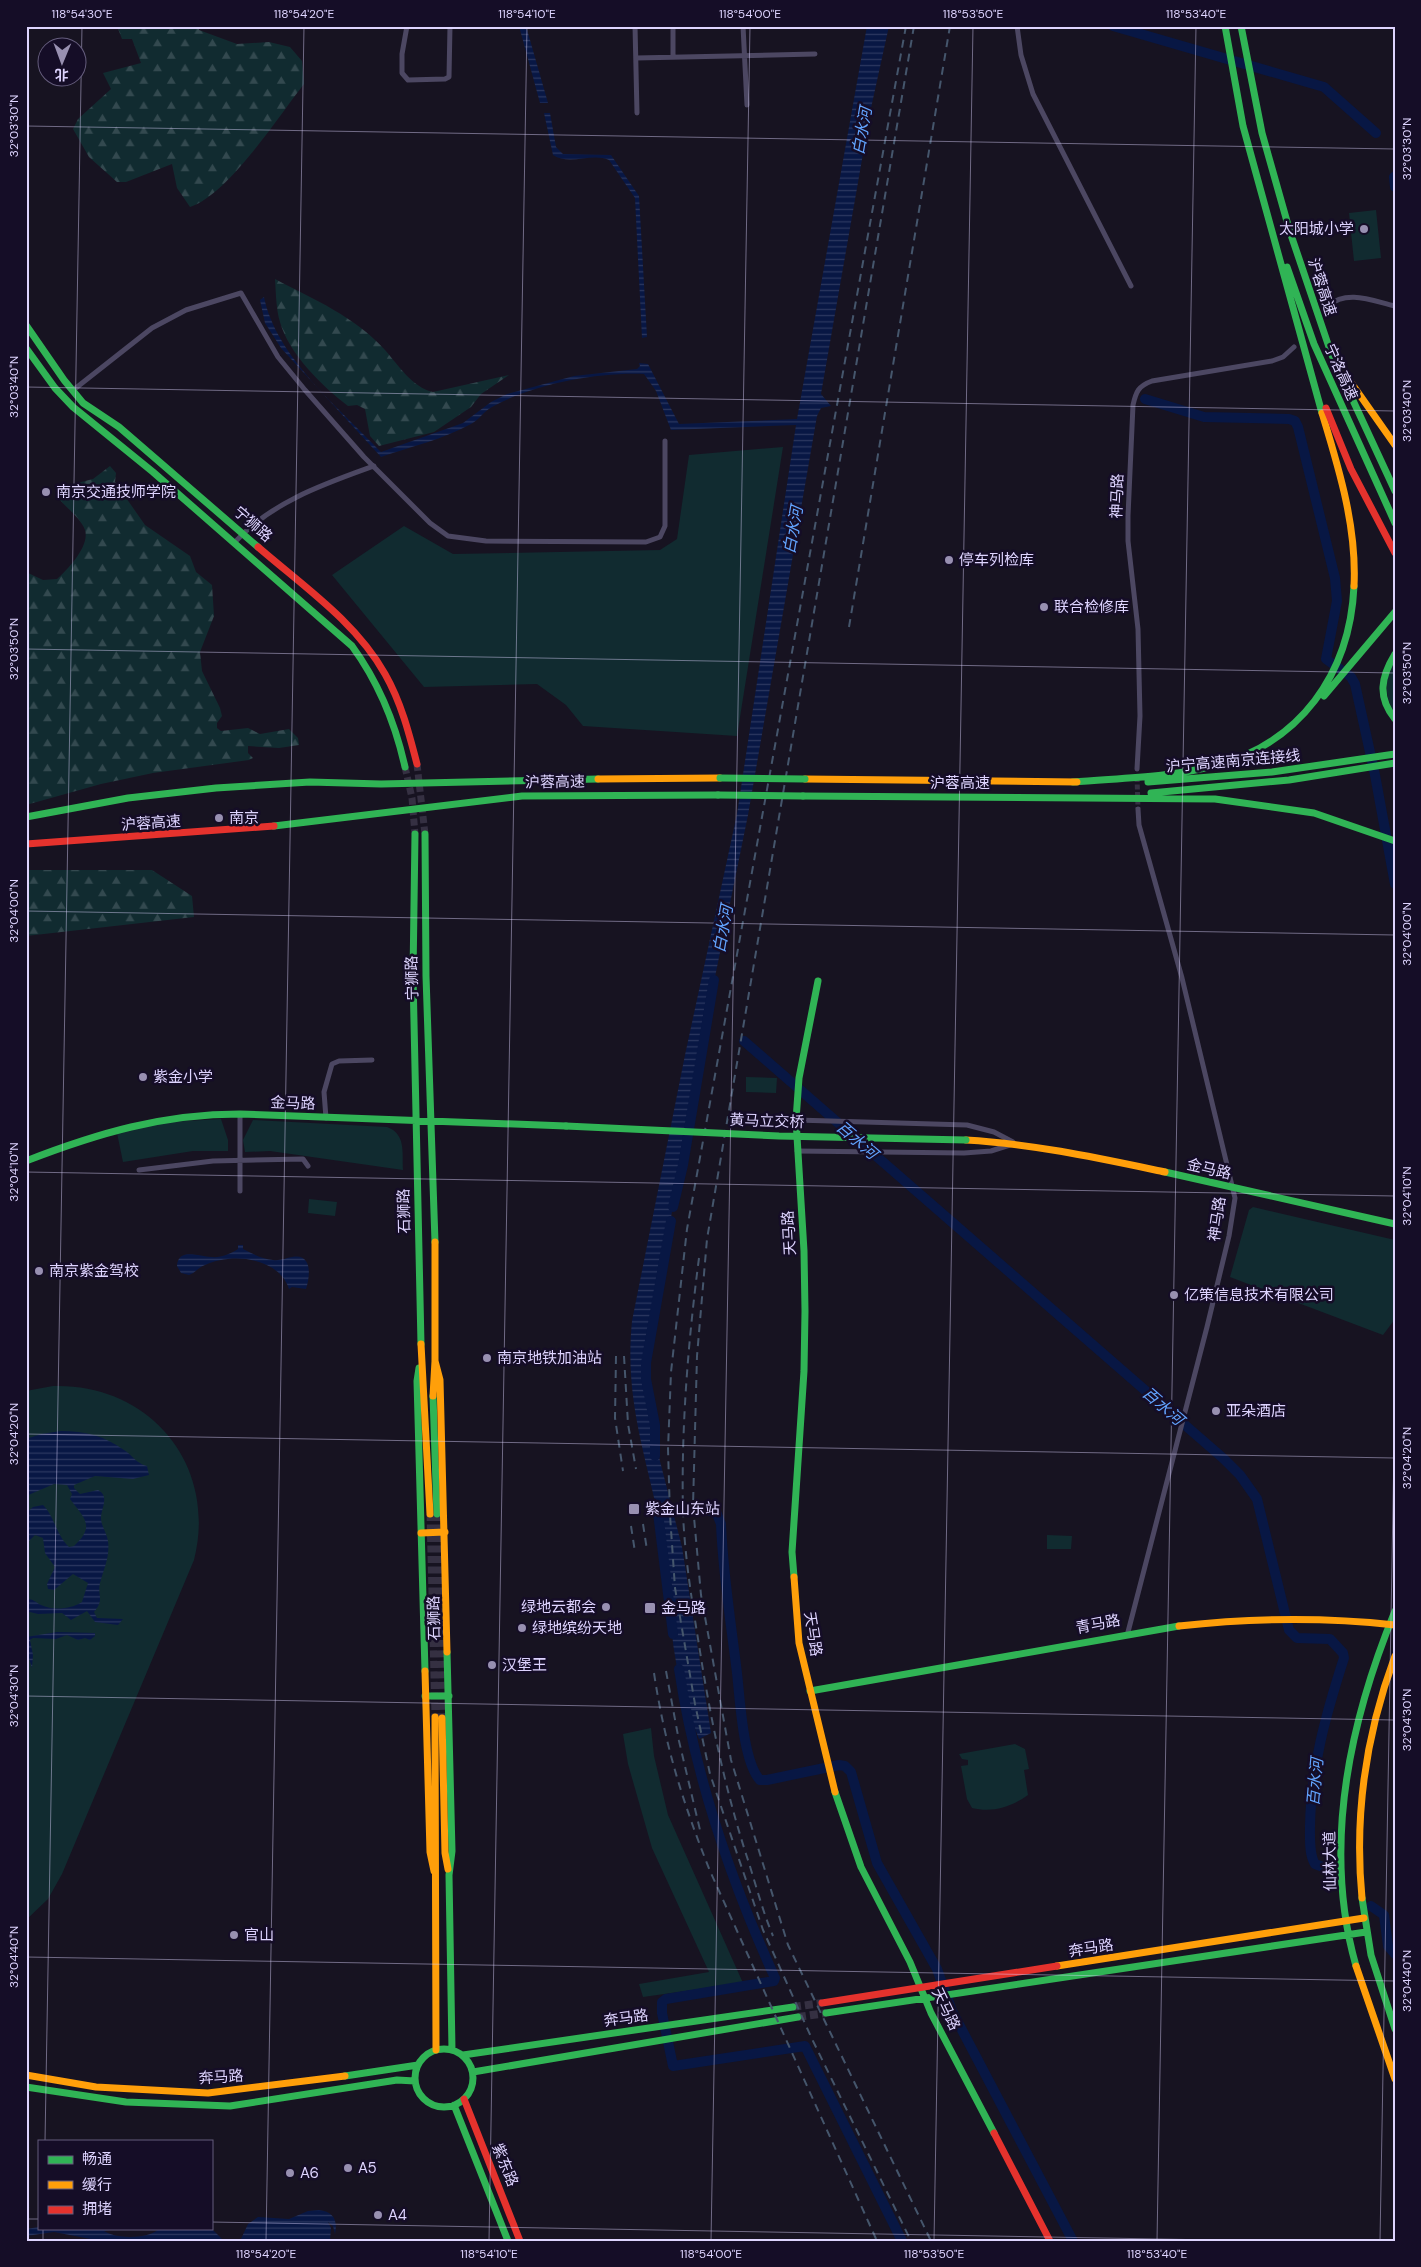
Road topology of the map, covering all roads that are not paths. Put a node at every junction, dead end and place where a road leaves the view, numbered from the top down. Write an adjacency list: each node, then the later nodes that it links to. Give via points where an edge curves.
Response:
1 (407, 26): 2 (street, via 402,73 408,80 449,77)
2 (450, 26)
3 (635, 26): 12 (street)
4 (673, 26): 11 (street)
5 (743, 26): 10 (street)
6 (1017, 26): 16 (street, via 1021,55 1033,94)
7 (1225, 26): 15 (main road, via 1243,126)
8 (1241, 26): 20 (main road, 沪蓉高速, via 1275,184)
9 (815, 54): 10 (street)
10 (744, 56): 11 (street); 13 (street)
11 (674, 57): 12 (street)
12 (636, 58): 14 (street)
13 (747, 105)
14 (637, 113)
15 (1272, 227): 22 (main road); 29 (main road, 宁洛高速, via 1314,344)
16 (1131, 286)
17 (1328, 306): 18 (street, via 1335,299 1348,296)
18 (1395, 306)
19 (26, 325): 24 (main road, 宁狮路, via 29,334)
20 (1325, 337): 26 (main road, via 1355,391); 28 (main road, 沪蓉高速, via 1348,394)
21 (1294, 347): 41 (street, 神马路, via 1283,357 1272,361 1152,381 1136,391 1128,542 1138,629 1140,716)
22 (1302, 347): 32 (main road, via 1348,460); 35 (main road, via 1337,469 1350,530 1354,573 1349,630 1331,677)
23 (26, 348): 31 (main road, 宁狮路, via 55,388 73,406)
24 (72, 391): 27 (street, via 152,328 186,310 241,293 278,357); 30 (main road, 宁狮路, via 99,415 114,422)
25 (665, 441): 27 (street, via 665,526 660,537 646,542 486,542 448,536 430,523)
26 (1395, 446)
27 (374, 466): 30 (street, via 297,495)
28 (1394, 489)
29 (1395, 523)
30 (243, 533): 31 (street); 39 (main road, 宁狮路, via 363,641 395,693)
31 (234, 543): 40 (main road, 宁狮路, via 333,628 367,666 386,699)
32 (1395, 553)
33 (1395, 612): 35 (main road)
34 (1395, 654): 36 (main road, via 1384,673 1381,691 1386,708)
35 (1309, 711): 42 (main road, via 1277,738 1213,767 1186,773)
36 (1395, 718)
37 (1395, 754): 42 (main road, 沪宁高速南京连接线, via 1317,767 1213,778 1132,783)
38 (1395, 763): 43 (main road, 沪宁高速南京连接线, via 1214,788)
39 (417, 764)
40 (405, 767)
41 (1137, 769)
42 (1073, 782): 45 (main road, 沪蓉高速, bridge, via 720,778 522,779 381,784 310,782 128,798)
43 (1086, 798): 48 (main road, via 1174,798 1255,803 1314,813); 49 (main road, 沪蓉高速, bridge, via 522,796 267,827)
44 (1138, 809): 65 (street, 神马路, via 1139,825 1182,978)
45 (26, 816)
46 (414, 834): 54 (main road, 宁狮路)
47 (425, 834): 56 (main road, 宁狮路)
48 (1393, 840)
49 (26, 844)
50 (818, 980): 55 (main road, 天马路, via 799,1078)
51 (372, 1060): 53 (street, via 332,1064 324,1092)
52 (240, 1114): 53 (main road, 金马路); 61 (street); 62 (main road, 金马路, via 191,1115 148,1121 66,1145)
53 (326, 1118): 54 (main road, 金马路)
54 (417, 1120): 56 (main road, 金马路); 68 (main road, 石狮路)
55 (796, 1120): 59 (street, 金马路, via 967,1124); 60 (main road, 天马路)
56 (430, 1121): 57 (main road, 金马路); 69 (main road, 石狮路)
57 (566, 1126): 58 (main road, 黄马立交桥, bridge, via 779,1136)
58 (966, 1140): 59 (main road, 金马路)
59 (1016, 1143): 60 (street, 金马路, via 991,1151 964,1153); 65 (main road, 金马路, via 1078,1153)
60 (797, 1151): 78 (main road, 天马路, via 804,1251 804,1371 792,1552 799,1643)
61 (240, 1159): 63 (street, via 303,1160); 64 (street); 66 (street)
62 (26, 1161)
63 (308, 1166)
64 (138, 1170)
65 (1233, 1188): 67 (main road, 金马路); 74 (street, 神马路, via 1234,1207 1229,1236)
66 (240, 1191)
67 (1395, 1224)
68 (421, 1361): 69 (main road, 石狮路, via 433,1514 432,1380); 71 (main road, 石狮路, via 417,1381)
69 (435, 1361): 70 (main road, 石狮路, via 440,1380)
70 (446, 1532): 71 (main road); 80 (main road, 石狮路)
71 (421, 1533): 79 (main road, 石狮路)
72 (1395, 1611): 73 (main road, 仙林大道)
73 (1392, 1624): 74 (main road, 青马路, via 1291,1618 1221,1621); 76 (main road, 仙林大道)
74 (1128, 1632): 78 (main road, 青马路)
75 (1395, 1656): 77 (main road, 仙林大道)
76 (1370, 1673): 77 (main road); 84 (main road, 仙林大道, via 1352,1738 1347,1776 1342,1858)
77 (1386, 1679): 83 (main road, 仙林大道, via 1367,1756 1360,1809)
78 (810, 1691): 87 (main road, 天马路, via 841,1813 861,1867)
79 (425, 1696): 80 (main road); 81 (main road, 石狮路, via 430,1852)
80 (449, 1696): 82 (main road, 石狮路, via 452,1851)
81 (434, 1871): 82 (main road, 石狮路, via 438,1718 444,1853); 94 (main road, 石狮路)
82 (449, 1875): 95 (main road, 石狮路)
83 (1364, 1918): 84 (main road, 奔马路); 85 (main road, 仙林大道)
84 (1346, 1921): 86 (main road, 仙林大道); 87 (main road, 奔马路)
85 (1366, 1932): 86 (main road, 奔马路); 93 (main road, 仙林大道, via 1379,1985)
86 (1348, 1935): 88 (main road, 奔马路); 100 (main road, 仙林大道, via 1369,2011)
87 (921, 1988): 88 (main road, 天马路); 89 (main road, 奔马路)
88 (926, 1999): 91 (main road, 奔马路); 107 (main road, 天马路)
89 (822, 2003)
90 (793, 2007): 96 (main road, 奔马路)
91 (826, 2013)
92 (798, 2017): 98 (main road, 奔马路)
93 (1395, 2029)
94 (436, 2050): 95 (main road); 97 (main road)
95 (452, 2050): 96 (main road)
96 (463, 2056): 98 (main road)
97 (418, 2065): 99 (main road, 奔马路, via 208,2094 96,2087); 101 (main road)
98 (473, 2072): 103 (main road, via 473,2083)
99 (26, 2075)
100 (1395, 2080)
101 (415, 2081): 102 (main road, 奔马路, via 397,2080 230,2106 126,2102); 104 (main road, via 425,2100 439,2106)
102 (26, 2088)
103 (464, 2099): 104 (main road); 106 (main road, 紫东路)
104 (454, 2105): 105 (main road, 紫东路)
105 (508, 2241)
106 (520, 2241)
107 (1050, 2241)

